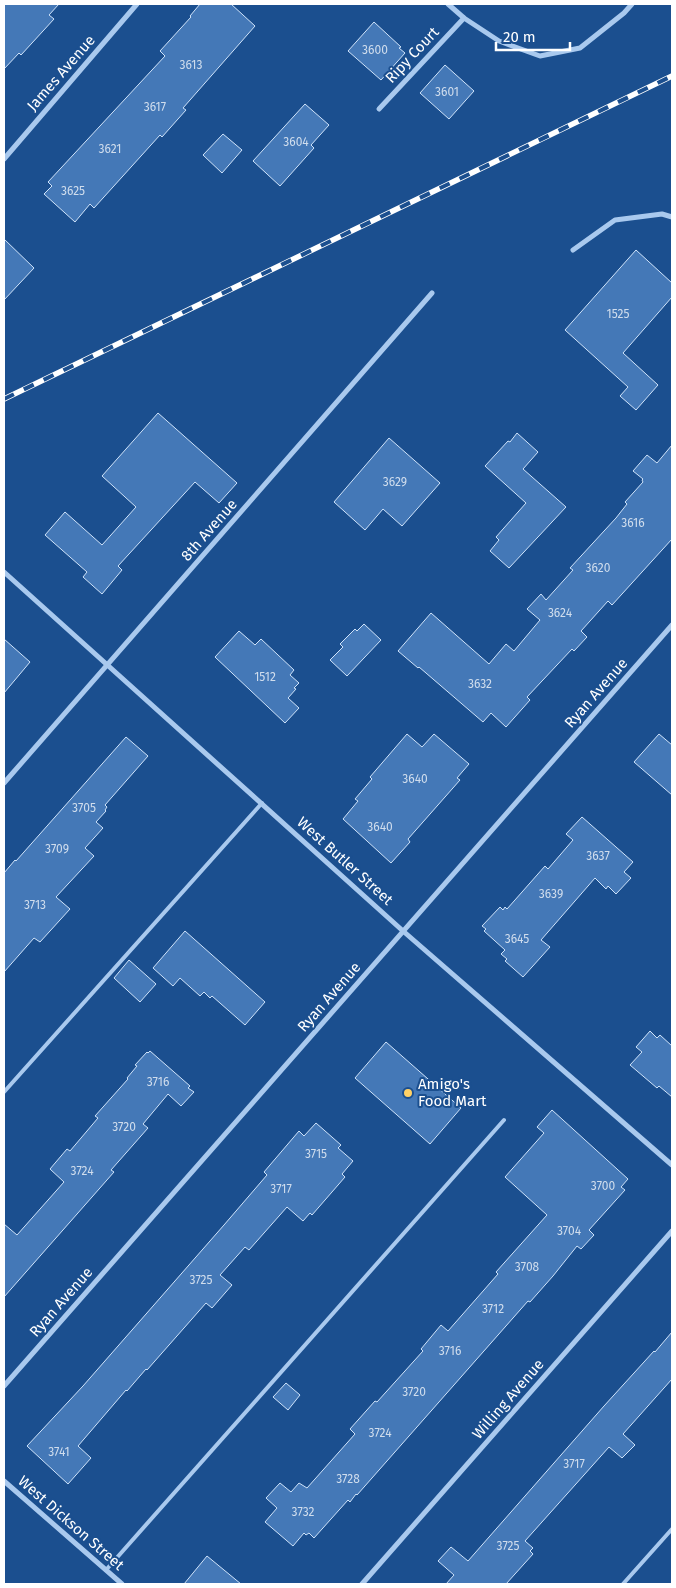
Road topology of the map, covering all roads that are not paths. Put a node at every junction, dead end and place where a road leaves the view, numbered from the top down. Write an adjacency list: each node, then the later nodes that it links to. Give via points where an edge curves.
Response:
1 (137, 4): 6 (street, James Avenue)
2 (448, 4): 4 (street)
3 (632, 4): 4 (street, via 580,48 540,56 498,40)
4 (464, 18): 5 (street, Ripy Court)
5 (379, 108)
6 (4, 159)
7 (672, 217): 8 (street, via 662,214 615,220)
8 (573, 250)
9 (432, 292): 12 (street, 8th Avenue)
10 (4, 572): 12 (street, West Butler Street)
11 (672, 626): 15 (street, Ryan Avenue)
12 (108, 664): 13 (street, 8th Avenue); 14 (street, West Butler Street)
13 (4, 783)
14 (262, 803): 15 (street, West Butler Street); 16 (lane)
15 (403, 931): 18 (street, West Butler Street); 20 (street, Ryan Avenue)
16 (4, 1092)
17 (504, 1120): 23 (lane)
18 (672, 1165)
19 (672, 1230): 25 (street, Willing Avenue)
20 (4, 1386)
21 (4, 1481): 23 (street, West Dickson Street)
22 (672, 1529): 26 (lane)
23 (106, 1570): 24 (street, West Dickson Street)
24 (122, 1584)
25 (362, 1584)
26 (623, 1584)

